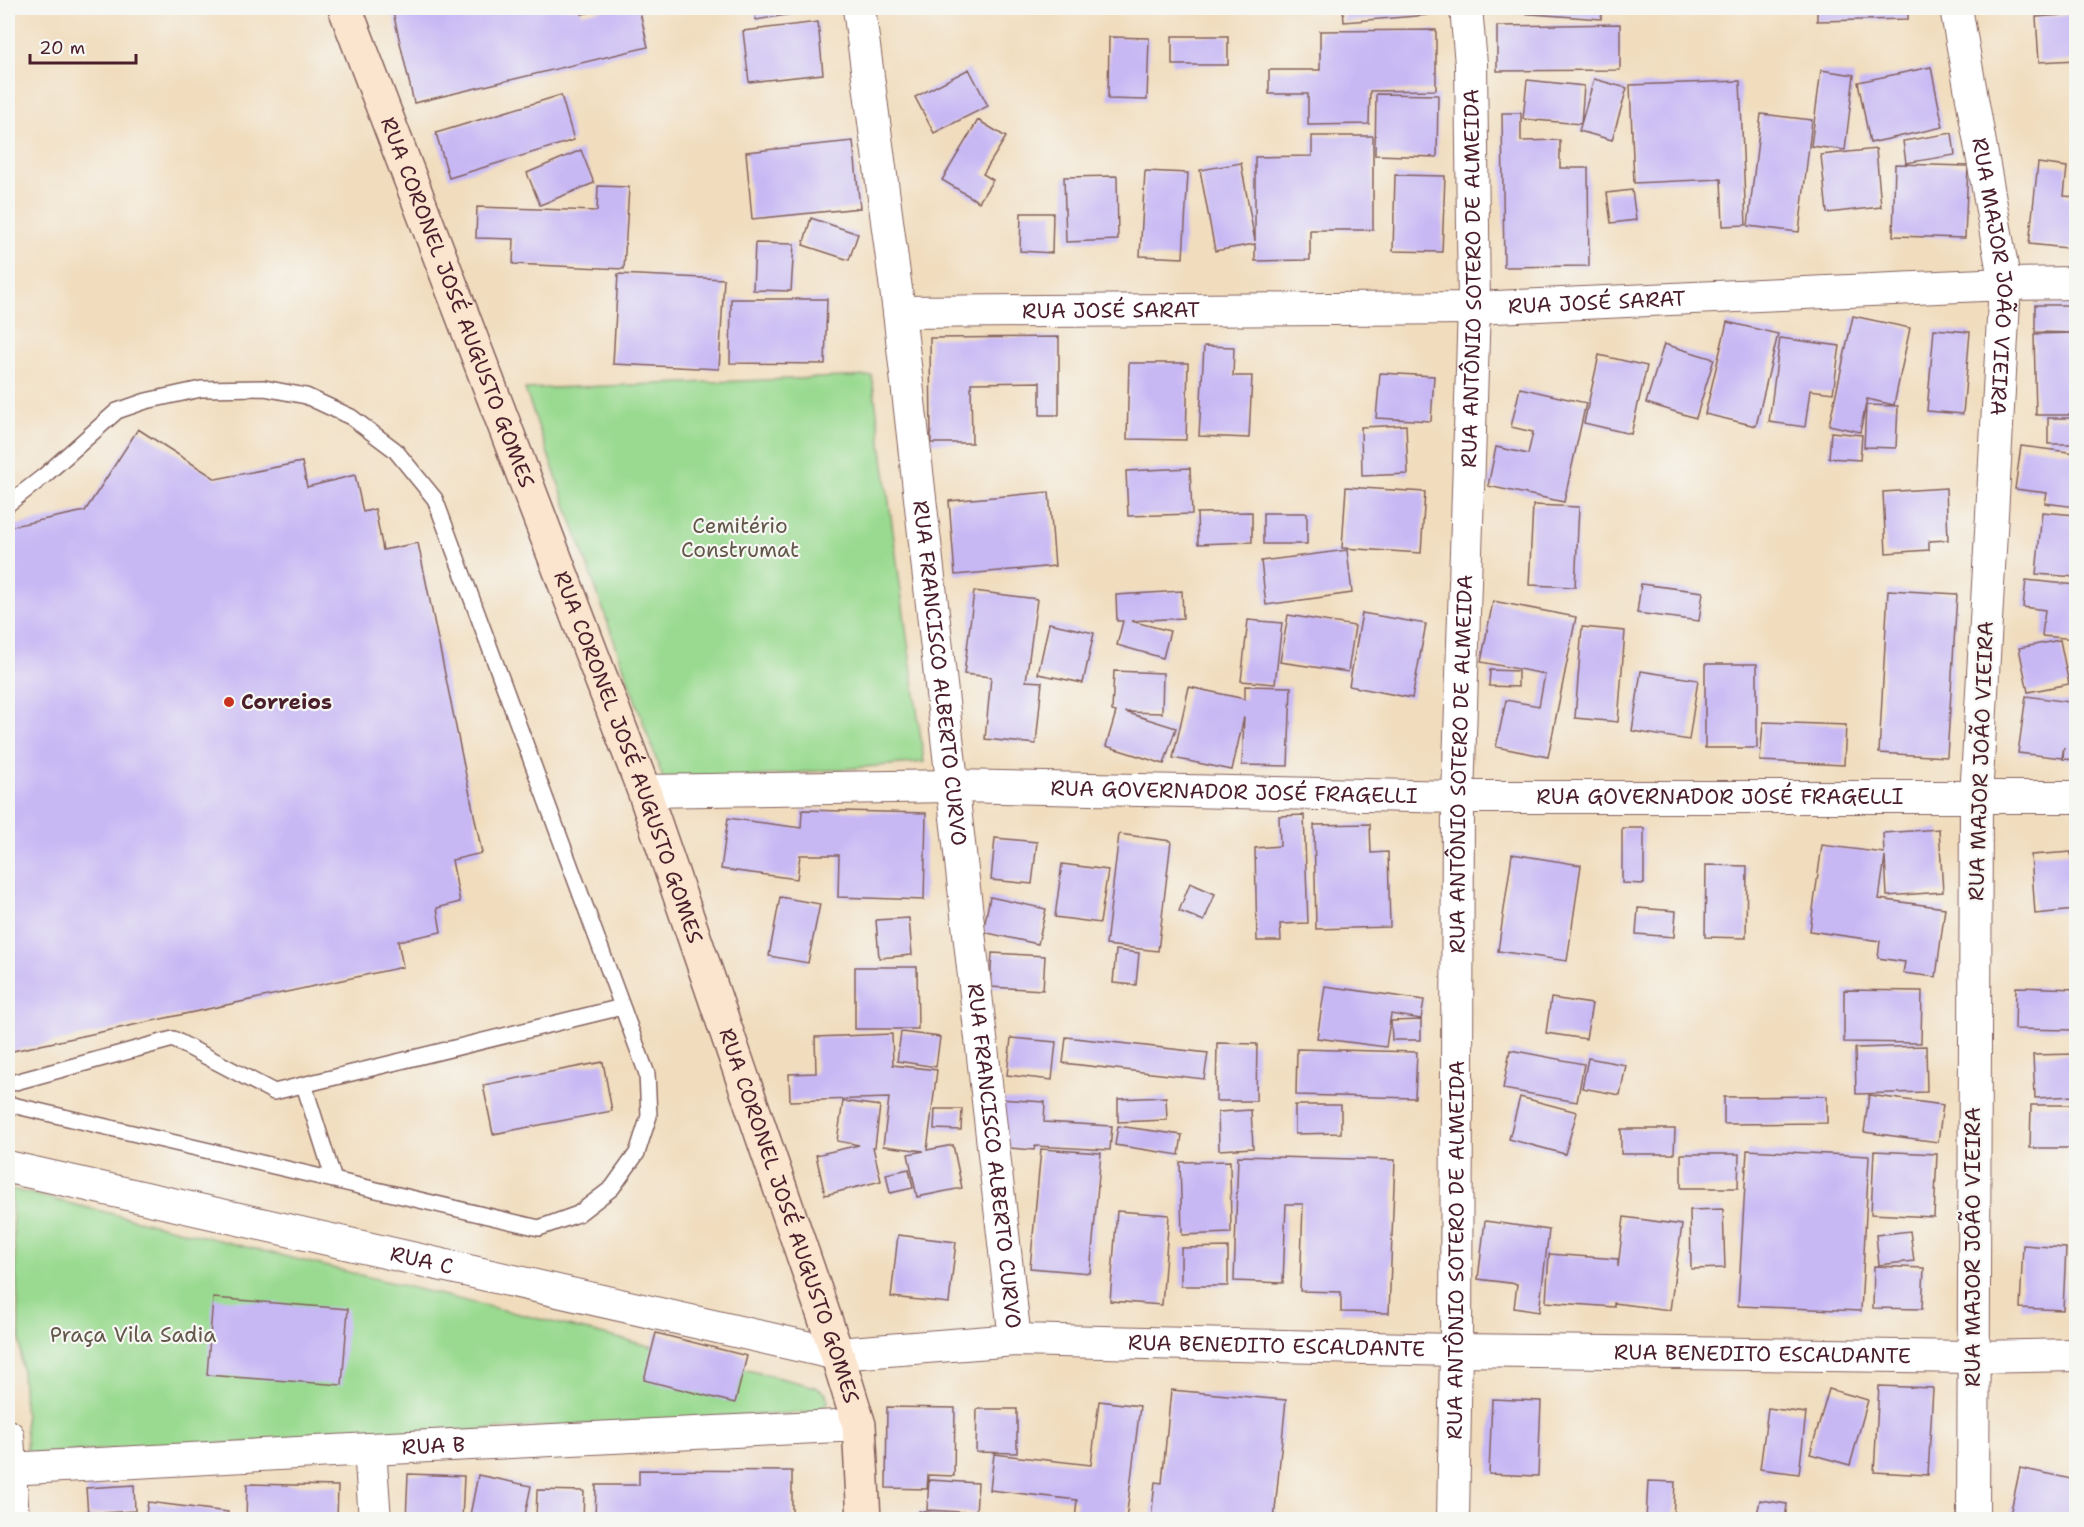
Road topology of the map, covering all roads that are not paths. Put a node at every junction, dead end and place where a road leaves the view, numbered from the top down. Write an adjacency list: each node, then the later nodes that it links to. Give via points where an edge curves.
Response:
1 (345, 8): 11 (street, RUA CORONEL JOSÉ AUGUSTO GOMES)
2 (859, 8): 8 (street, RUA FRANCISCO ALBERTO CURVO)
3 (1466, 8): 7 (street, RUA ANTÔNIO SOTERO DE ALMEIDA, via 1471,64)
4 (1956, 8): 5 (street, RUA MAJOR JOÃO VIEIRA)
5 (2005, 284): 6 (street, RUA JOSÉ SARAT); 7 (street, RUA JOSÉ SARAT); 14 (street, RUA MAJOR JOÃO VIEIRA)
6 (2076, 284)
7 (1474, 308): 8 (street, RUA JOSÉ SARAT); 12 (street, RUA ANTÔNIO SOTERO DE ALMEIDA)
8 (899, 312): 10 (street, RUA FRANCISCO ALBERTO CURVO)
9 (8, 504): 15 (lane, via 117,411 201,389 264,388 306,396 351,417 395,450 435,499)
10 (953, 786): 11 (street, RUA GOVERNADOR JOSÉ FRAGELLI); 12 (street, RUA GOVERNADOR JOSÉ FRAGELLI); 21 (street, RUA FRANCISCO ALBERTO CURVO)
11 (644, 791): 23 (street, RUA CORONEL JOSÉ AUGUSTO GOMES)
12 (1458, 797): 14 (street, RUA GOVERNADOR JOSÉ FRAGELLI); 22 (street, RUA ANTÔNIO SOTERO DE ALMEIDA)
13 (2076, 797): 14 (street, RUA GOVERNADOR JOSÉ FRAGELLI)
14 (1976, 798): 25 (street, RUA MAJOR JOÃO VIEIRA)
15 (622, 1007): 17 (lane); 20 (lane, via 647,1074 649,1116 637,1153 612,1188 578,1214 539,1228)
16 (8, 1084): 17 (lane, via 173,1039 274,1092)
17 (304, 1084): 20 (lane)
18 (8, 1104): 20 (lane)
19 (8, 1167): 23 (street, RUA C)
20 (334, 1180)
21 (1015, 1340): 22 (street, RUA BENEDITO ESCALDANTE); 23 (street, RUA BENEDITO ESCALDANTE)
22 (1456, 1350): 25 (street, RUA BENEDITO ESCALDANTE); 33 (street, RUA ANTÔNIO SOTERO DE ALMEIDA)
23 (837, 1354): 26 (street, RUA CORONEL JOSÉ AUGUSTO GOMES)
24 (2076, 1355): 25 (street, RUA BENEDITO ESCALDANTE)
25 (1972, 1357): 34 (street, RUA MAJOR JOÃO VIEIRA)
26 (859, 1425): 28 (street, RUA B); 32 (street, RUA CORONEL JOSÉ AUGUSTO GOMES)
27 (8, 1436): 29 (street)
28 (370, 1449): 29 (street, RUA B); 31 (street)
29 (9, 1469): 30 (street)
30 (13, 1520)
31 (375, 1520)
32 (864, 1520)
33 (1453, 1520)
34 (1972, 1520)

